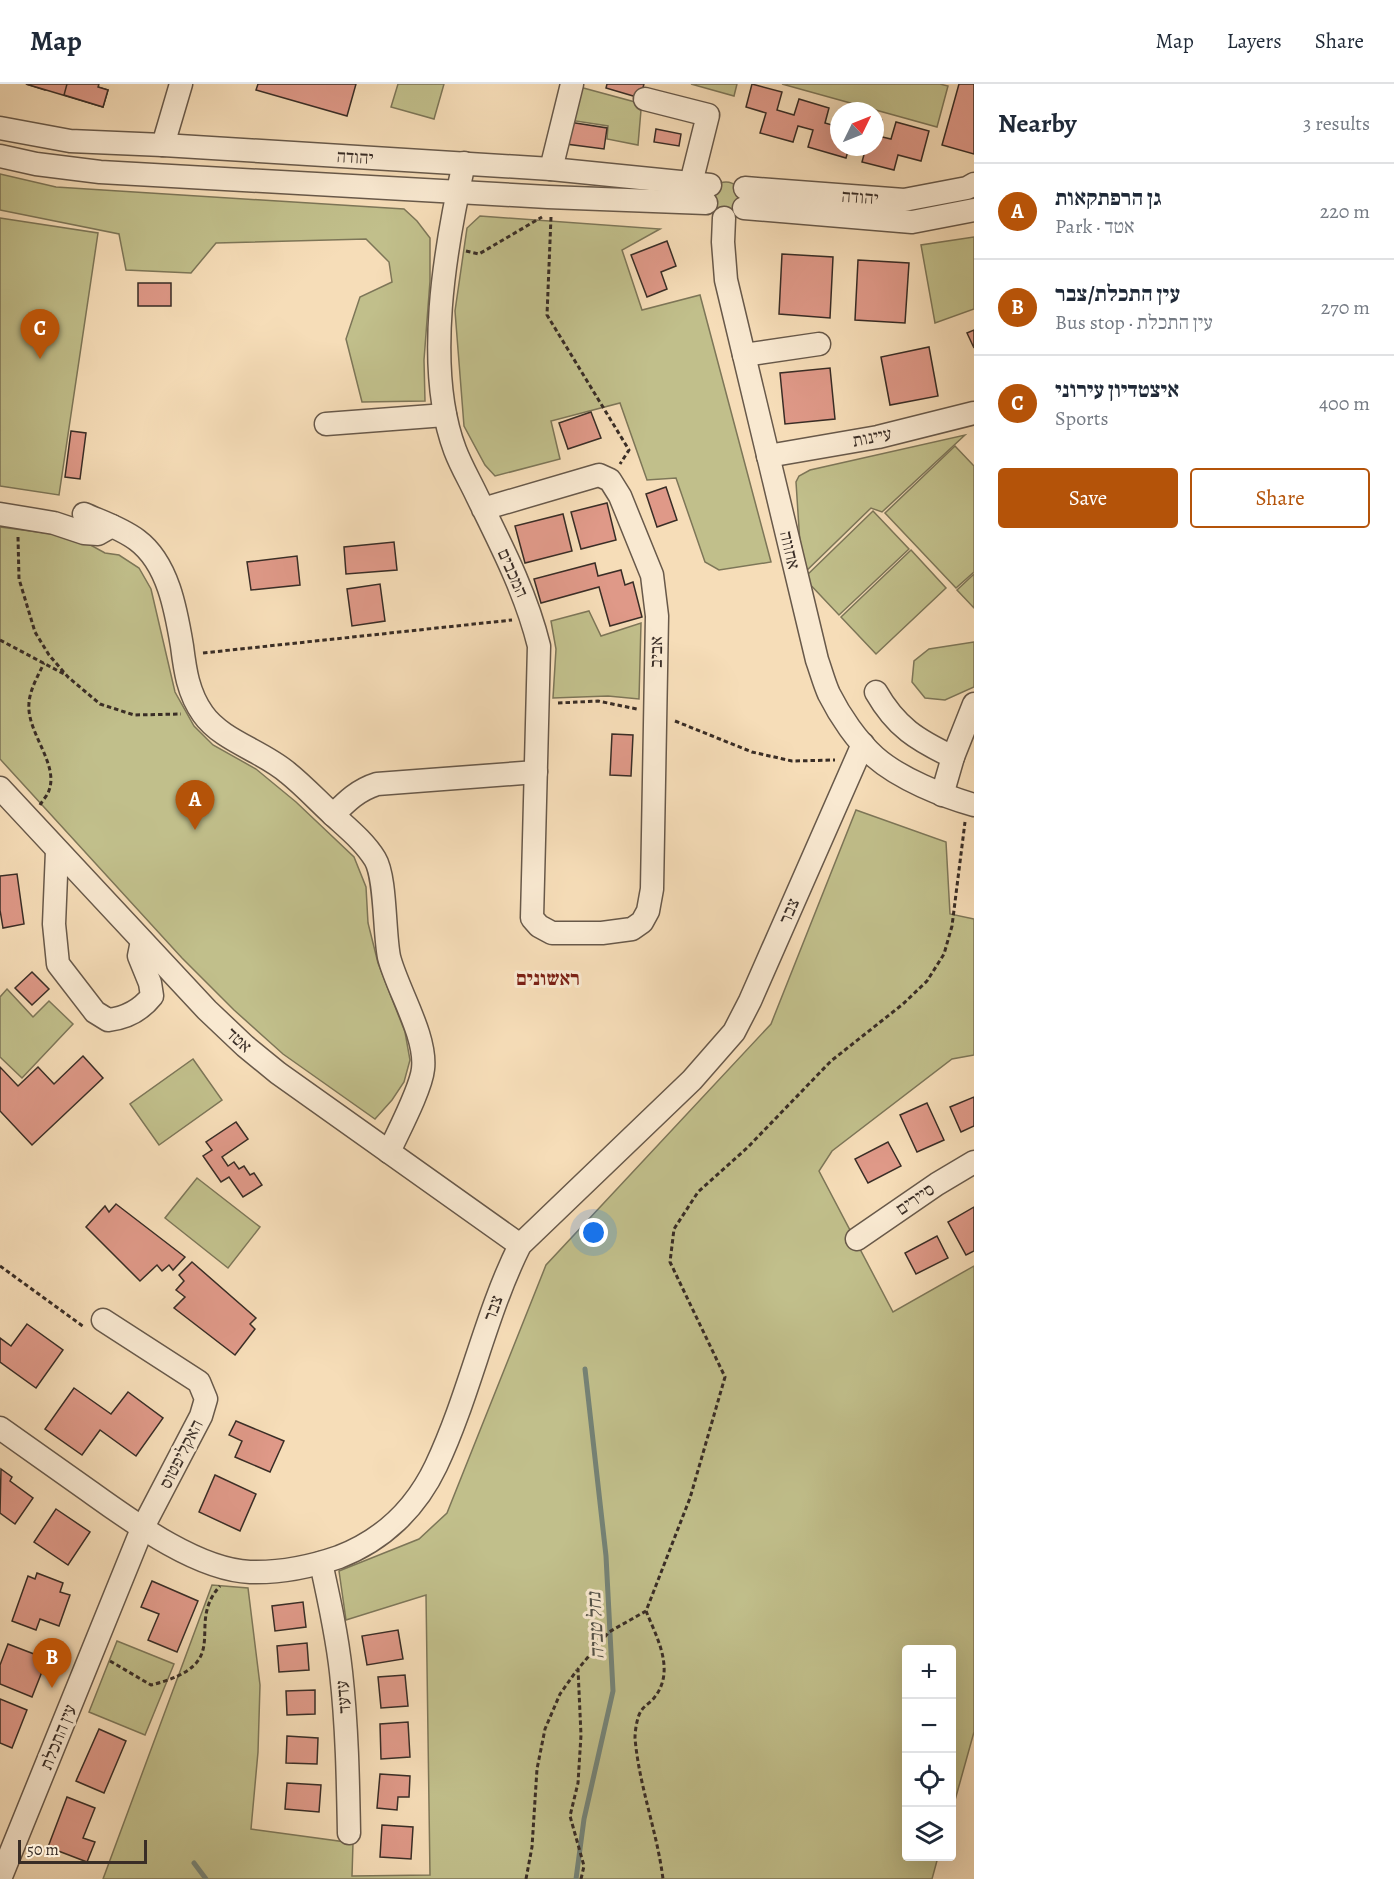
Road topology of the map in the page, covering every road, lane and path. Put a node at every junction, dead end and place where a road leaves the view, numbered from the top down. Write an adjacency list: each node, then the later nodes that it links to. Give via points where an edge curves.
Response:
1 (182, 84): 5 (street)
2 (572, 84): 8 (street)
3 (645, 99): 10 (street, via 708,115)
4 (0, 128): 5 (street, יהודה, via 70,141)
5 (163, 146): 7 (street, יהודה)
6 (0, 156): 11 (street, יהודה, via 100,172)
7 (464, 164): 8 (street, יהודה); 11 (street, המכבים)
8 (551, 168): 10 (street, יהודה)
9 (974, 184): 12 (street, יהודה, via 904,200)
10 (702, 190): 11 (street, יהודה); 12 (street, via 715,180 728,177 735,179); 14 (street, via 711,212)
11 (458, 191): 15 (street, המכבים)
12 (745, 198): 13 (street, יהודה, via 912,222); 14 (street, via 736,216)
13 (974, 210)
14 (724, 218): 17 (street, אחווה, via 726,280)
15 (449, 248): 19 (street, המכבים, via 440,340); 21 (path, via 479,254 551,212 547,315)
16 (819, 344): 17 (street)
17 (744, 355): 22 (street, אחווה)
18 (974, 413): 22 (street, עיינות, via 878,437)
19 (445, 415): 20 (street); 23 (street, המכבים, via 455,451)
20 (326, 424)
21 (629, 450)
22 (768, 456): 37 (street, אחווה, via 817,660)
23 (483, 509): 27 (street, המכבים); 35 (street, אביב, via 587,477 599,475 610,480 652,575 657,616)
24 (84, 514): 26 (street)
25 (9, 515): 26 (street, via 98,534); 31 (path, via 19,579 35,632)
26 (112, 526): 29 (street, via 138,540 164,577)
27 (532, 618): 29 (path); 33 (street, המכבים, via 538,646)
28 (0, 640): 30 (path)
29 (183, 655): 36 (street, via 186,676)
30 (44, 663): 31 (path); 44 (path, via 29,704 51,780 48,793)
31 (68, 677): 36 (path, via 100,704 134,715)
32 (876, 692): 38 (street, via 904,730)
33 (538, 704): 35 (path, via 598,701); 39 (street, המכבים)
34 (974, 704): 38 (street)
35 (655, 713): 37 (path, via 752,752 792,761); 46 (street, אביב, via 652,889 648,911 632,929)
36 (203, 714): 43 (street, via 218,730 288,772)
37 (859, 752): 41 (street, אחווה); 51 (street, צבר, via 734,1032 692,1080)
38 (953, 757): 41 (street)
39 (536, 772): 43 (street, via 377,784 362,789); 46 (street, המכבים, via 532,918 552,933)
40 (0, 788): 44 (street, אטד)
41 (942, 795): 42 (street, אחווה)
42 (970, 804): 58 (path, via 952,926 944,954 927,981 831,1061 748,1148 698,1192 674,1229 670,1262 725,1377 690,1498)
43 (333, 815): 48 (street, via 376,860 390,959 423,1055 423,1070)
44 (29, 820): 45 (street, אטד)
45 (57, 851): 47 (street, אטד); 47 (street, via 54,924 58,964 95,1012 108,1020 130,1015 152,996 139,956)
46 (602, 933)
47 (142, 942): 48 (street, אטד, via 245,1046)
48 (389, 1152): 51 (street, אטד)
49 (974, 1162): 50 (street, סיירים)
50 (857, 1239)
51 (520, 1245): 56 (street, צבר, via 506,1273 453,1424 419,1495 378,1537)
52 (0, 1266): 53 (path, via 95,1335)
53 (103, 1320): 55 (street, האקליפטוס, via 199,1383 206,1399 201,1416)
54 (0, 1428): 55 (street, צבר)
55 (142, 1529): 57 (street, צבר, via 179,1550); 59 (street, עין התכלת)
56 (321, 1563): 57 (street, צבר, via 289,1571); 61 (street, עדעד, via 341,1670)
57 (235, 1569): 59 (path, via 214,1593 207,1611 206,1641 200,1660 187,1672 152,1685)
58 (646, 1611): 60 (path, via 609,1632); 65 (path, via 663,1653 664,1674 656,1697 641,1711 635,1735 639,1774)
59 (93, 1651): 62 (street, עין התכלת)
60 (578, 1669): 63 (path, via 560,1694 545,1730 537,1769); 64 (path, via 580,1754 570,1815 584,1866)
61 (349, 1833)
62 (0, 1879)
63 (526, 1879)
64 (580, 1879)
65 (663, 1879)

